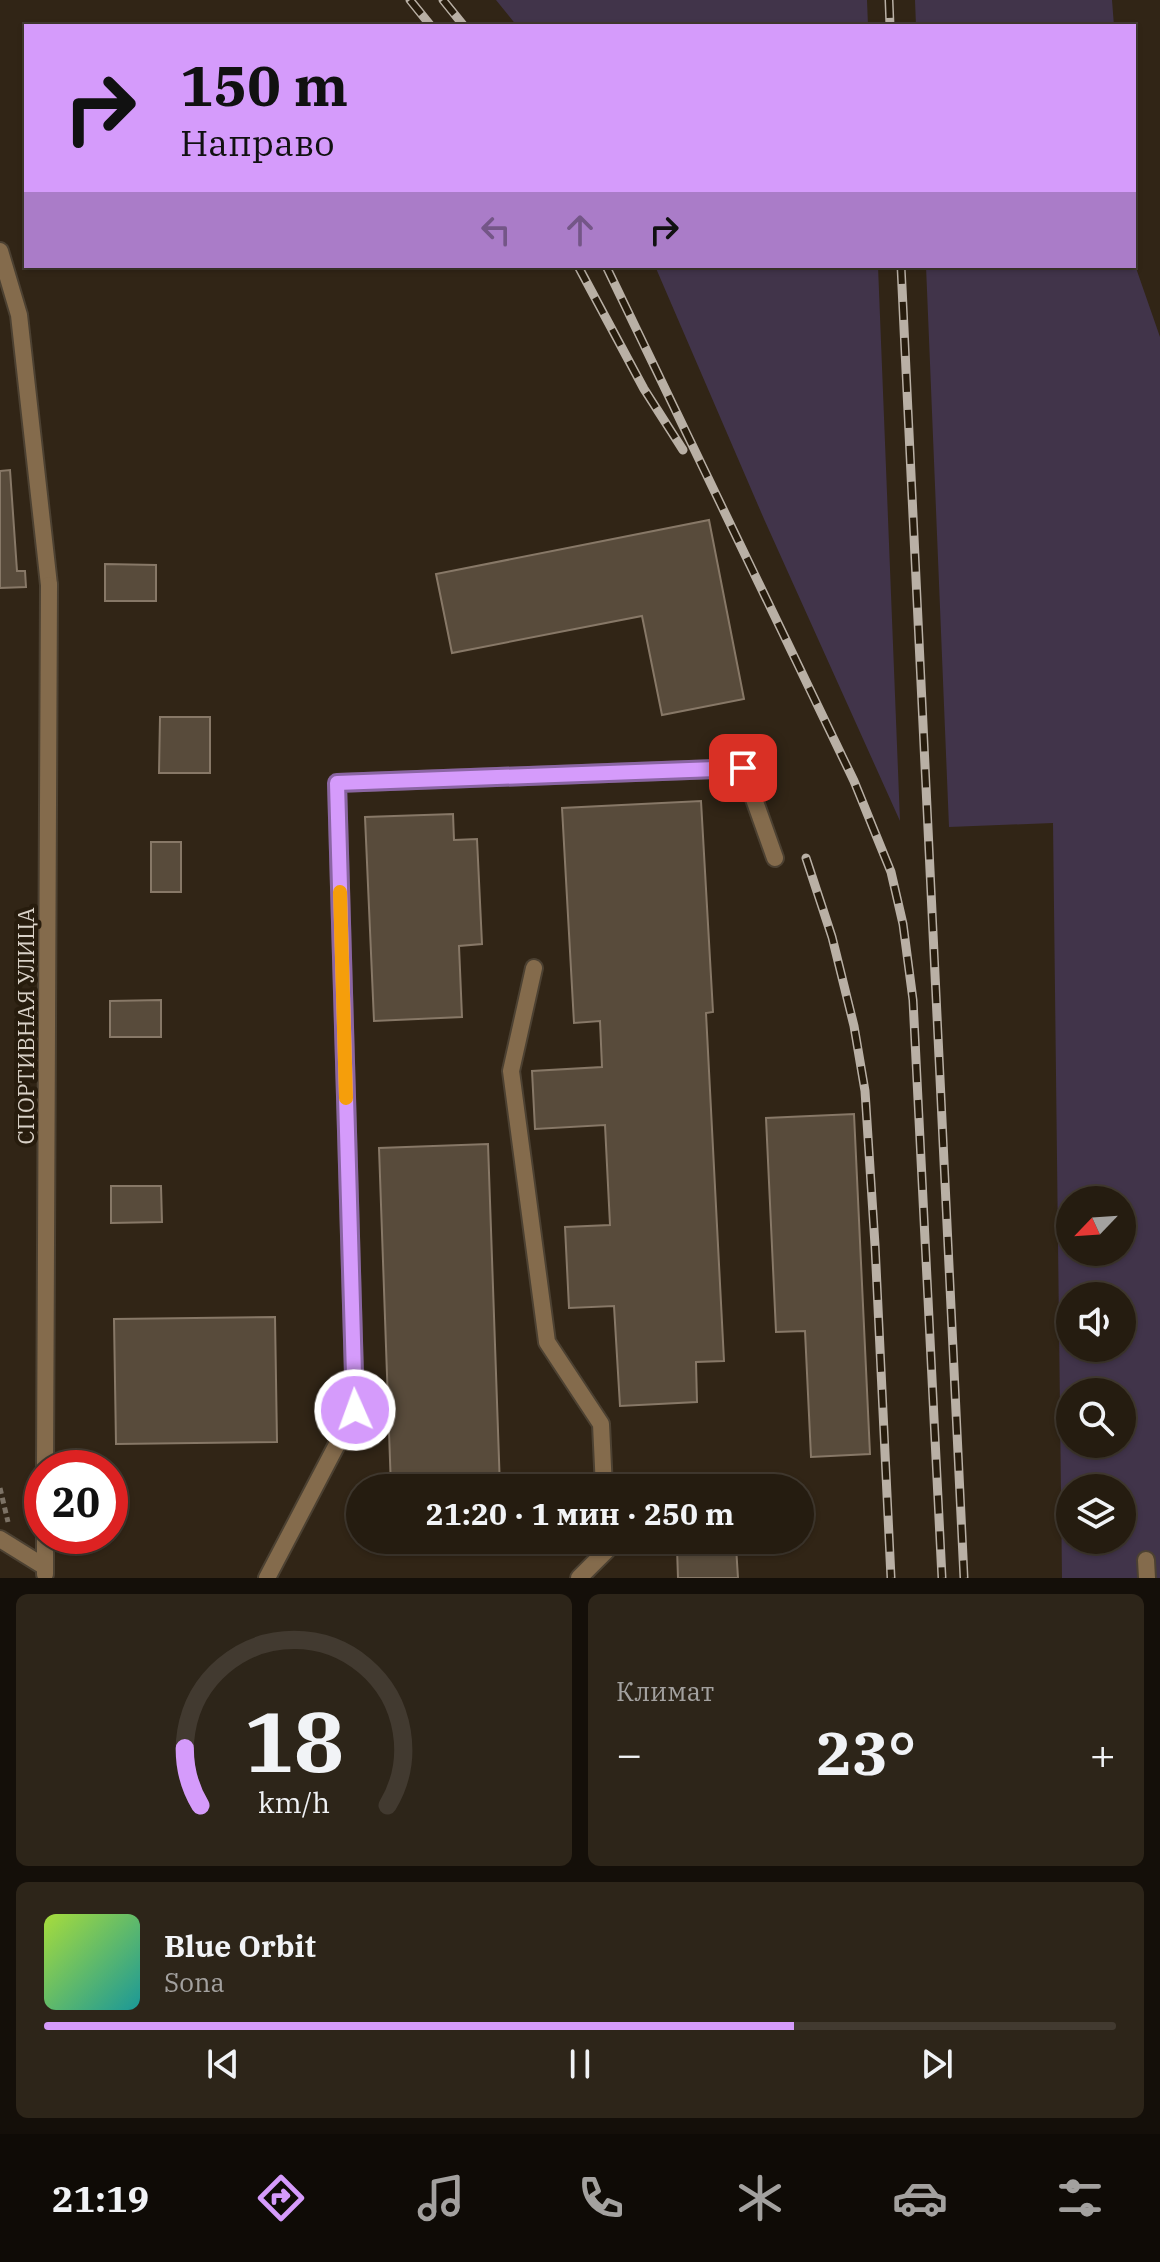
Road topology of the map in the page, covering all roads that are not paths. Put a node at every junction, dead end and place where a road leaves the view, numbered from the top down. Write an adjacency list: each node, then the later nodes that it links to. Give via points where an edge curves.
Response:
1 (0, 251): 4 (street, СПОРТИВНАЯ УЛИЦА, via 19,315 49,585)
2 (775, 858): 10 (street, via 743,768 337,783 355,1410)
3 (534, 968): 5 (street, via 511,1071 547,1342 601,1424)
4 (45, 1450)
5 (603, 1474)
6 (0, 1539): 9 (street)
7 (603, 1554): 11 (street)
8 (1146, 1560): 12 (street)
9 (45, 1572)
10 (267, 1578)
11 (579, 1578)
12 (1147, 1578)

